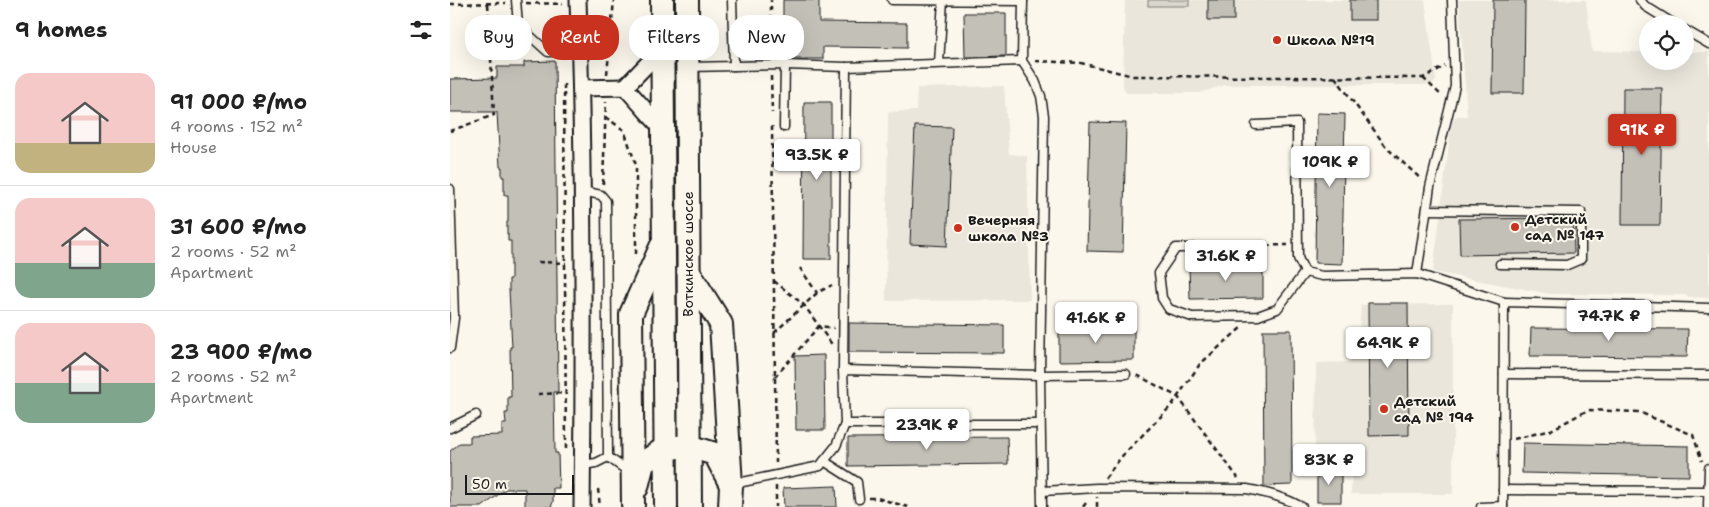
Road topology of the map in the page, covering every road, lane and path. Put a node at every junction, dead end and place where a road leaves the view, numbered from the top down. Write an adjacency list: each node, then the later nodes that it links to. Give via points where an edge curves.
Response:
1 (662, 0): 15 (main road, Воткинское шоссе)
2 (687, 0): 30 (main road, Воткинское шоссе)
3 (732, 0): 28 (lane)
4 (772, 0): 26 (path)
5 (892, 0): 6 (lane)
6 (943, 0): 9 (lane); 25 (lane)
7 (1452, 0): 23 (lane)
8 (1640, 0): 16 (lane)
9 (1023, 1): 24 (lane)
10 (516, 2): 11 (path); 12 (path); 19 (lane, via 518,25)
11 (571, 2): 14 (street)
12 (488, 3): 13 (path); 43 (path, via 494,115)
13 (450, 4)
14 (573, 15)
15 (662, 15)
16 (1660, 15)
17 (1694, 35): 18 (lane)
18 (1709, 44)
19 (542, 47)
20 (580, 60): 35 (street)
21 (651, 60): 34 (street)
22 (662, 60): 42 (main road, Воткинское шоссе)
23 (1455, 60): 32 (path); 36 (lane)
24 (1022, 61): 25 (lane); 31 (path, via 1081,64 1133,76); 73 (lane, via 1041,96 1044,116)
25 (939, 63): 29 (lane)
26 (771, 64): 27 (lane); 28 (lane); 37 (path)
27 (785, 65): 29 (lane); 41 (lane)
28 (734, 66): 30 (lane)
29 (846, 67): 59 (lane)
30 (687, 68): 56 (main road, Воткинское шоссе)
31 (1335, 77): 32 (path); 44 (path, via 1387,148)
32 (1423, 78): 36 (path)
33 (564, 80): 53 (path)
34 (625, 87): 35 (street); 42 (street)
35 (581, 88): 46 (street)
36 (1451, 105): 44 (lane)
37 (772, 114)
38 (605, 117): 52 (path, via 624,130 636,165)
39 (772, 124): 60 (path)
40 (1256, 125): 49 (lane, via 1297,123)
41 (784, 127)
42 (663, 130): 48 (main road, Воткинское шоссе)
43 (450, 131)
44 (1430, 187): 47 (lane)
45 (450, 189): 68 (lane, via 454,318)
46 (582, 191): 86 (lane, via 601,195 606,201); 89 (street)
47 (1427, 210): 54 (lane, via 1581,212 1581,259 1567,265); 58 (lane)
48 (664, 242): 85 (main road, Воткинское шоссе); 91 (main road, via 631,314)
49 (1298, 245): 50 (path); 57 (lane, via 1298,258)
50 (1194, 248): 65 (lane, via 1176,248 1159,273 1162,298 1169,308 1192,316)
51 (538, 262): 53 (path)
52 (636, 262)
53 (566, 263): 76 (path)
54 (1500, 264)
55 (800, 268): 61 (path)
56 (688, 271): 84 (main road, Воткинское шоссе); 94 (main road, via 721,324)
57 (1305, 272): 58 (lane, via 1322,276); 65 (lane, via 1277,309)
58 (1418, 274): 62 (lane)
59 (844, 278): 61 (path); 69 (lane)
60 (774, 282): 63 (path); 67 (path)
61 (817, 294): 63 (path)
62 (1504, 302): 64 (lane); 72 (lane)
63 (804, 306): 66 (path); 67 (path)
64 (1709, 308)
65 (1254, 316): 78 (path, via 1200,364)
66 (819, 326): 69 (path); 75 (path)
67 (774, 333): 75 (path)
68 (450, 348)
69 (843, 361): 70 (lane)
70 (843, 370): 73 (lane); 80 (lane)
71 (1126, 374): 73 (lane); 78 (path, via 1136,374)
72 (1504, 374): 74 (lane); 83 (lane)
73 (1040, 375): 81 (lane)
74 (1709, 375)
75 (775, 377): 92 (path)
76 (566, 393): 77 (path); 87 (path)
77 (538, 394)
78 (1178, 398): 95 (path, via 1123,455); 96 (path)
79 (476, 415): 82 (lane)
80 (845, 424): 81 (lane); 88 (lane, via 836,446)
81 (1040, 424): 98 (lane)
82 (450, 428)
83 (1503, 441): 93 (path, via 1551,430 1588,410 1639,412 1693,435); 97 (lane)
84 (689, 446): 85 (main road); 94 (main road, via 715,454); 105 (main road, Воткинское шоссе)
85 (665, 448): 102 (main road, via 643,462); 104 (main road, Воткинское шоссе)
86 (608, 457): 89 (lane); 91 (lane)
87 (566, 460)
88 (824, 461): 92 (lane, via 820,466); 100 (lane, via 857,482)
89 (583, 466): 103 (street)
90 (1709, 468): 93 (lane)
91 (633, 474): 102 (main road)
92 (776, 475): 94 (lane); 107 (path)
93 (1709, 481): 99 (lane)
94 (731, 484): 106 (main road)
95 (1097, 488): 96 (lane); 98 (lane); 110 (path)
96 (1247, 489): 111 (lane, via 1270,493)
97 (1503, 490): 99 (lane); 113 (lane)
98 (1042, 491): 109 (lane)
99 (1708, 491): 101 (lane)
100 (859, 499): 108 (path, via 877,498)
101 (1708, 502)
102 (633, 506)
103 (582, 507)
104 (666, 507)
105 (690, 507)
106 (730, 507)
107 (776, 507)
108 (908, 507)
109 (1042, 507)
110 (1083, 507)
111 (1302, 507)
112 (1481, 507): 113 (lane)
113 (1503, 507)

